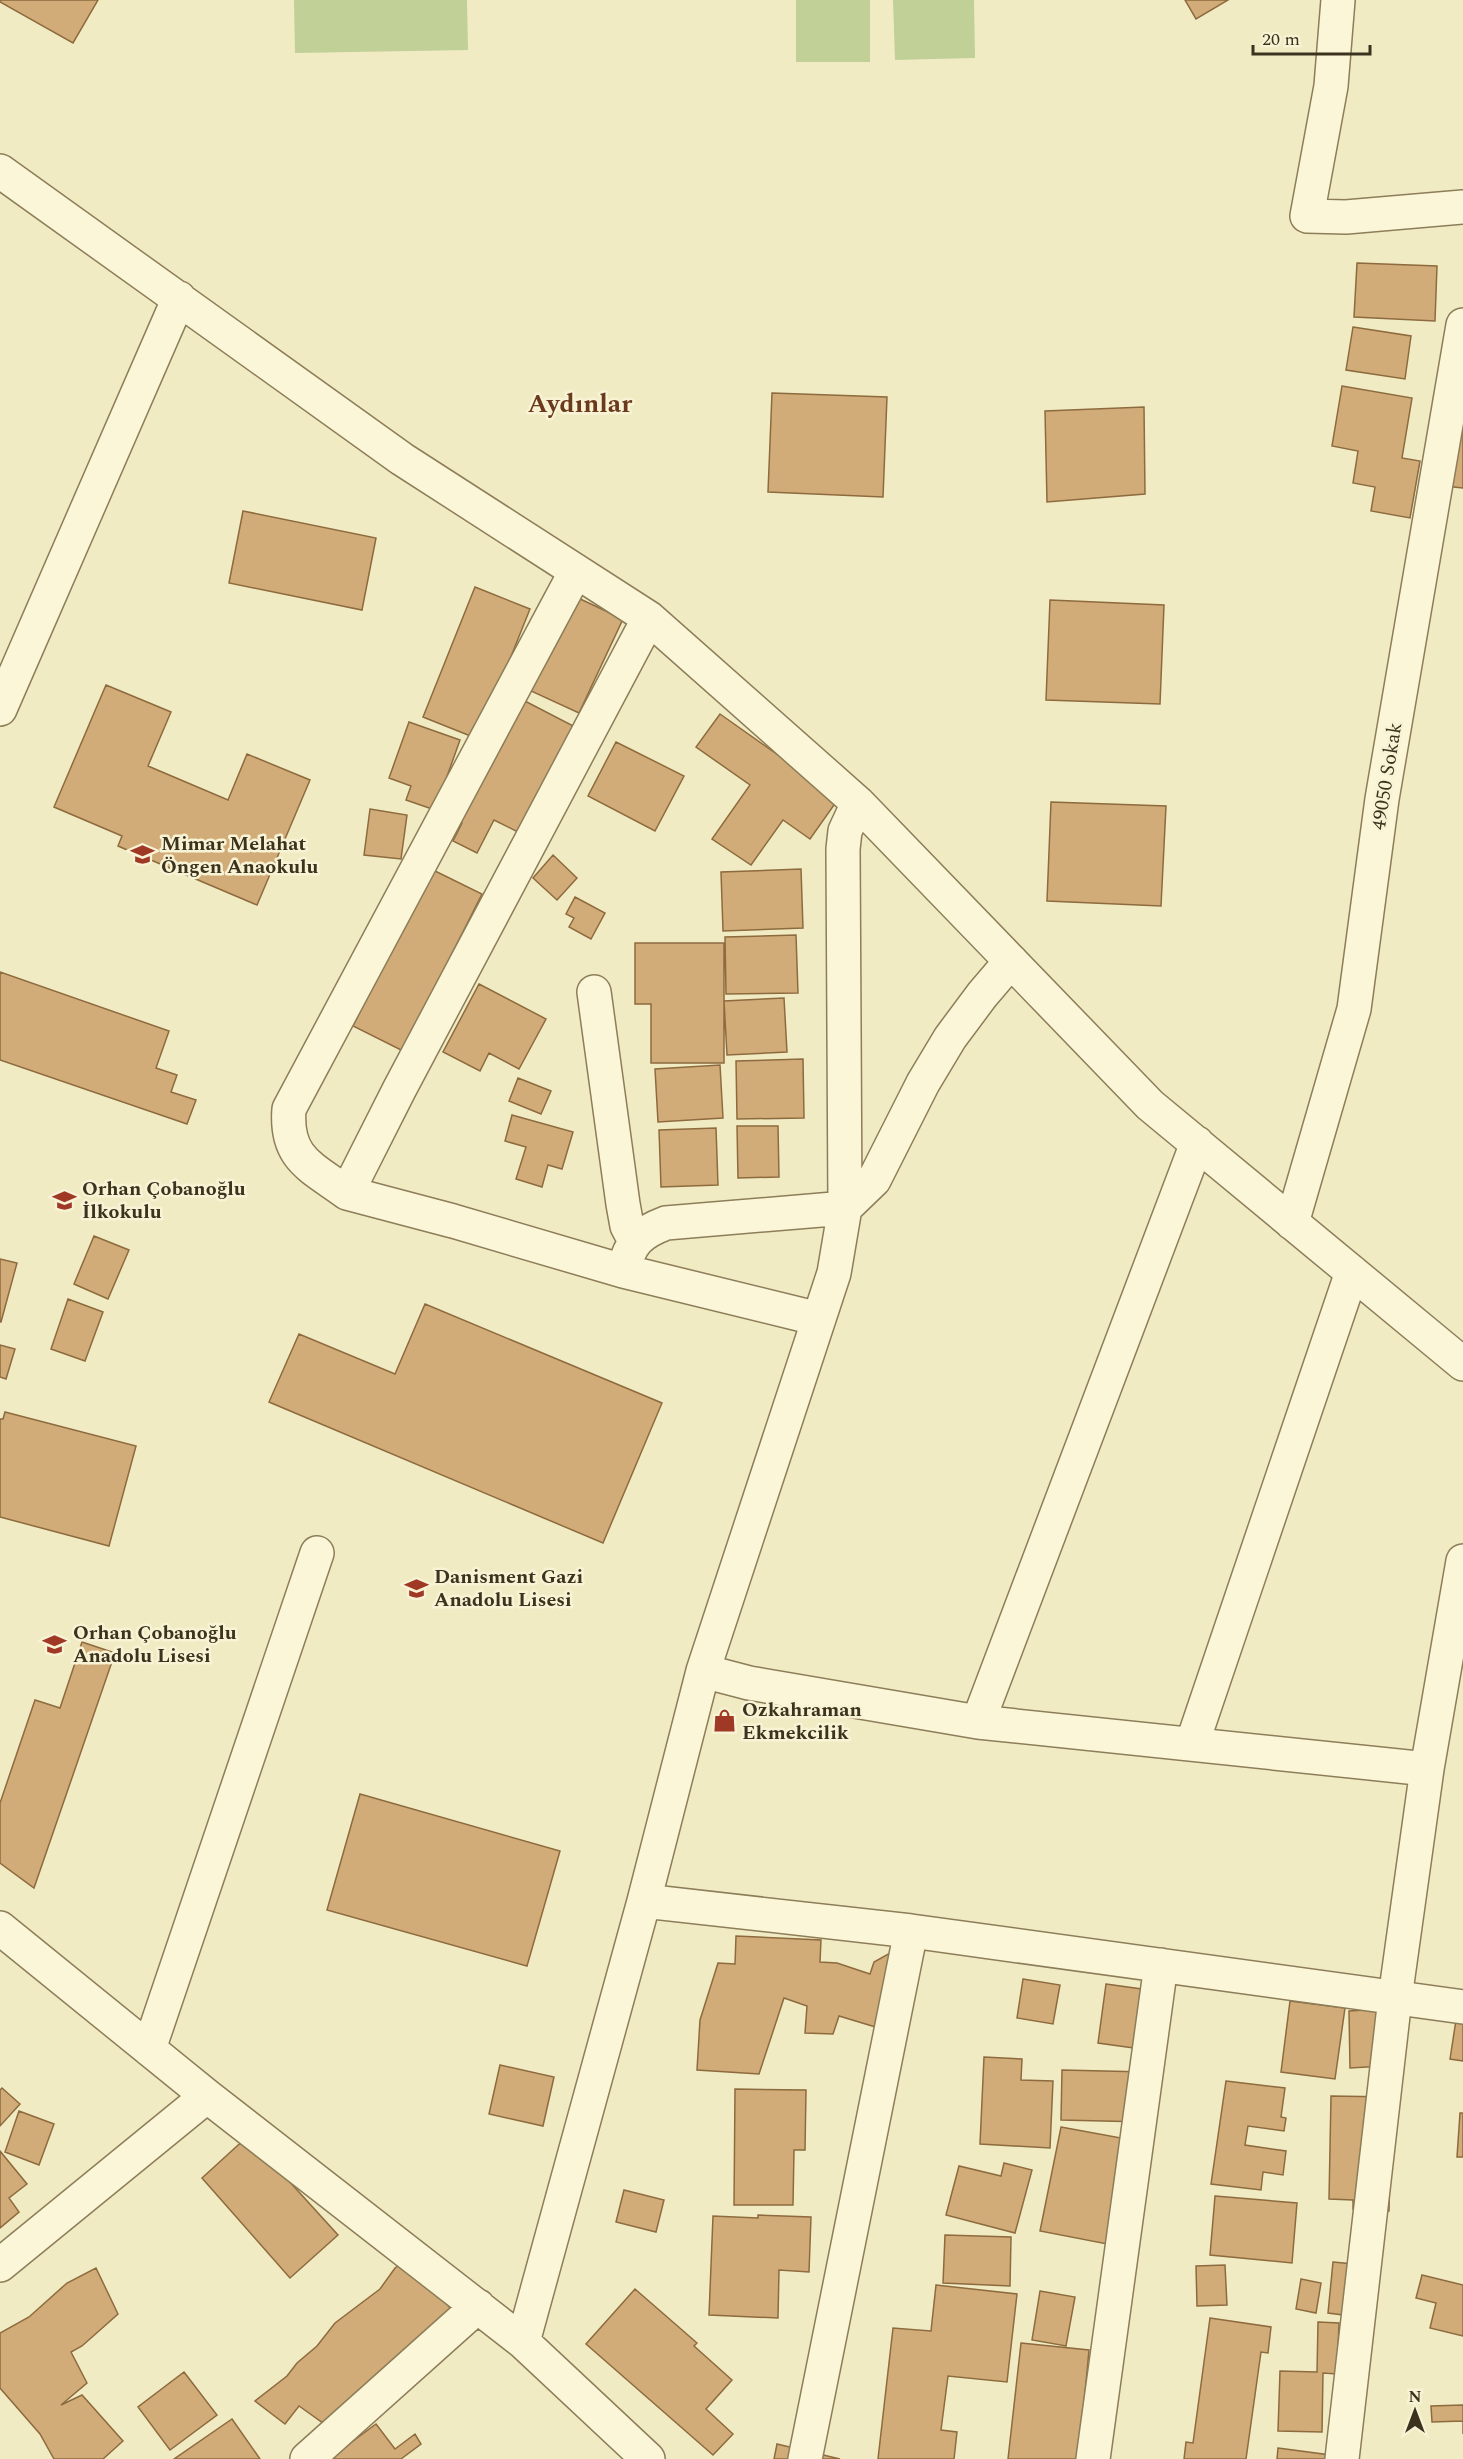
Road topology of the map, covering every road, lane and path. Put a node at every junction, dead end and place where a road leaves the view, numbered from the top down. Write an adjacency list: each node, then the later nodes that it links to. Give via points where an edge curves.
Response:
1 (1338, 0): 3 (street, via 1331,86 1307,216 1346,217)
2 (0, 171): 4 (street)
3 (1463, 207)
4 (179, 298): 7 (street, via 402,459); 9 (street)
5 (1463, 324): 6 (street, 49050 Sokak)
6 (1459, 361): 16 (street, 49050 Sokak, via 1382,799 1354,1010)
7 (575, 573): 8 (street); 14 (street, via 289,1110 288,1129 299,1157)
8 (649, 618): 10 (street); 14 (street)
9 (0, 709)
10 (858, 803): 11 (street); 15 (street, via 845,831 843,849)
11 (1011, 961): 13 (street, via 1150,1105); 15 (street, via 950,1038 874,1180)
12 (594, 992): 17 (street)
13 (1197, 1143): 16 (street); 24 (street)
14 (347, 1193): 17 (street, via 453,1221)
15 (845, 1208): 17 (street, via 666,1222 648,1230); 19 (street, via 834,1273)
16 (1292, 1222): 18 (street)
17 (629, 1256): 19 (street)
18 (1352, 1272): 20 (street); 25 (street)
19 (819, 1319): 23 (street)
20 (1463, 1364)
21 (317, 1553): 33 (street)
22 (1463, 1561): 26 (street)
23 (703, 1671): 24 (street, via 749,1683); 27 (street)
24 (978, 1722): 25 (street)
25 (1192, 1744): 26 (street)
26 (1427, 1769): 31 (street)
27 (645, 1901): 29 (street); 37 (street)
28 (0, 1928): 33 (street)
29 (911, 1931): 30 (street); 40 (street)
30 (1161, 1965): 31 (street); 41 (street)
31 (1395, 1998): 32 (street); 42 (street)
32 (1463, 2007)
33 (149, 2049): 34 (street)
34 (207, 2096): 35 (street); 36 (street)
35 (0, 2265)
36 (478, 2306): 37 (street); 38 (street)
37 (523, 2342): 39 (street)
38 (306, 2459)
39 (648, 2459)
40 (805, 2459)
41 (1093, 2459)
42 (1342, 2459)

